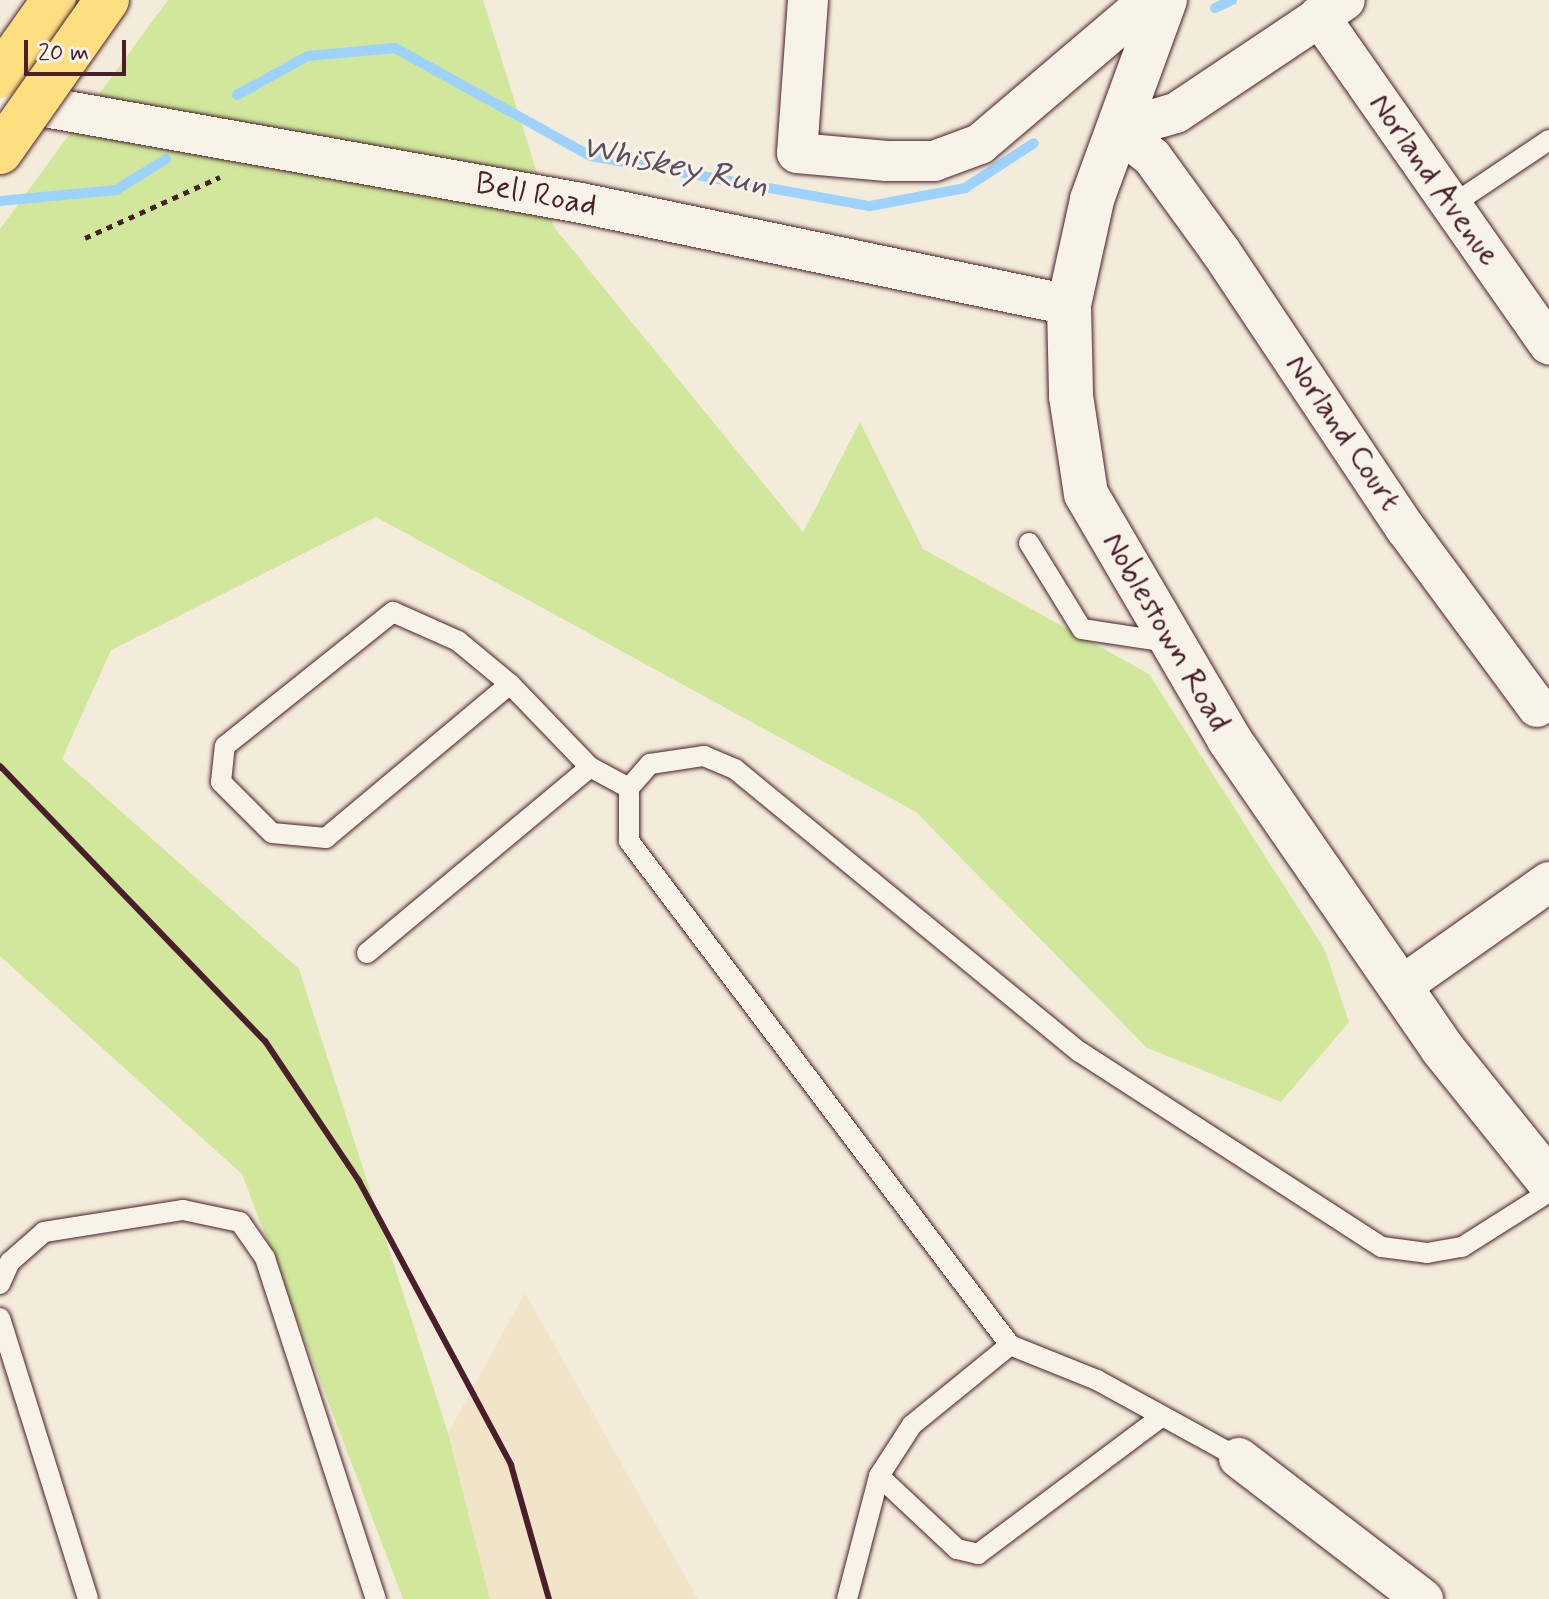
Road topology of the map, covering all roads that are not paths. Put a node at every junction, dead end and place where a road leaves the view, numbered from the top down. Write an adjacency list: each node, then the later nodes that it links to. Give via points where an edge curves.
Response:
1 (54, 0): 7 (highway)
2 (107, 0): 11 (highway, bridge)
3 (808, 0): 4 (street, via 797,153 934,161 980,144)
4 (1149, 0)
5 (1165, 0): 9 (main road, Noblestown Road)
6 (1332, 8): 9 (street, via 1176,113); 12 (street, Norland Avenue)
7 (0, 76)
8 (0, 99): 13 (street, Bell Road, via 565,200)
9 (1117, 130): 13 (main road, Noblestown Road); 18 (street, Norland Court, via 1152,157)
10 (1549, 140): 12 (lane)
11 (0, 152)
12 (1452, 205): 14 (street, Norland Avenue)
13 (1069, 305): 16 (main road, Noblestown Road, via 1071,396 1086,494)
14 (1549, 344)
15 (1029, 543): 16 (lane, via 1082,629)
16 (1173, 643): 23 (main road, Noblestown Road, via 1229,739)
17 (510, 684): 17 (lane, via 458,641 393,612 225,746 221,782 272,833 326,838); 19 (lane)
18 (1537, 707)
19 (590, 767): 20 (lane); 22 (lane)
20 (629, 788): 25 (lane, via 650,764 673,756 704,756 735,769 1080,1052 1382,1247 1427,1253 1462,1247); 28 (lane, via 629,841 646,866)
21 (1549, 882): 23 (street)
22 (367, 953)
23 (1400, 987): 24 (main road, Noblestown Road)
24 (1549, 1181)
25 (1549, 1192)
26 (0, 1284): 34 (lane, via 10,1262 44,1232 183,1210 240,1222 265,1258)
27 (0, 1318): 33 (lane)
28 (1010, 1345): 29 (lane); 31 (lane, via 912,1425)
29 (1161, 1417): 30 (lane); 31 (lane, via 978,1554 957,1549)
30 (1239, 1458): 35 (street)
31 (879, 1476): 32 (lane)
32 (853, 1598)
33 (88, 1599)
34 (376, 1599)
35 (1423, 1599)

